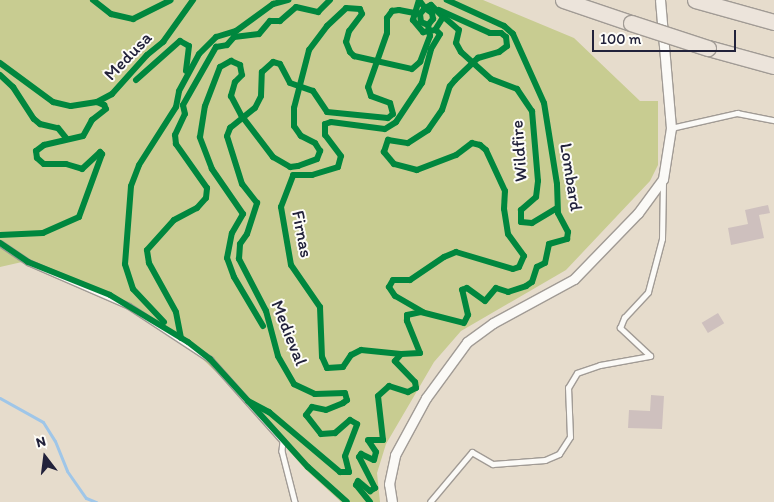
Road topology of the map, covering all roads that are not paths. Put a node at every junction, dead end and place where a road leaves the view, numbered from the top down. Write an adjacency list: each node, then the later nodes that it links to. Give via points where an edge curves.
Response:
1 (564, 0): 5 (highway, bridge, via 708,48)
2 (660, 0): 7 (street)
3 (695, 0): 4 (highway)
4 (774, 22)
5 (774, 66)
6 (774, 120): 7 (lane, via 737,113)
7 (671, 128): 8 (street)
8 (664, 179): 11 (street, via 638,213 574,279 493,323 467,342 426,398 395,455 389,484); 12 (lane, via 662,239 648,292 624,318 620,328 650,356 600,365 577,373 568,388 570,436 559,454 545,460 493,464 472,452)
9 (0, 243): 10 (lane, via 28,262 130,306 210,359 283,440 282,451)
10 (295, 502)
11 (392, 502)
12 (430, 502)

